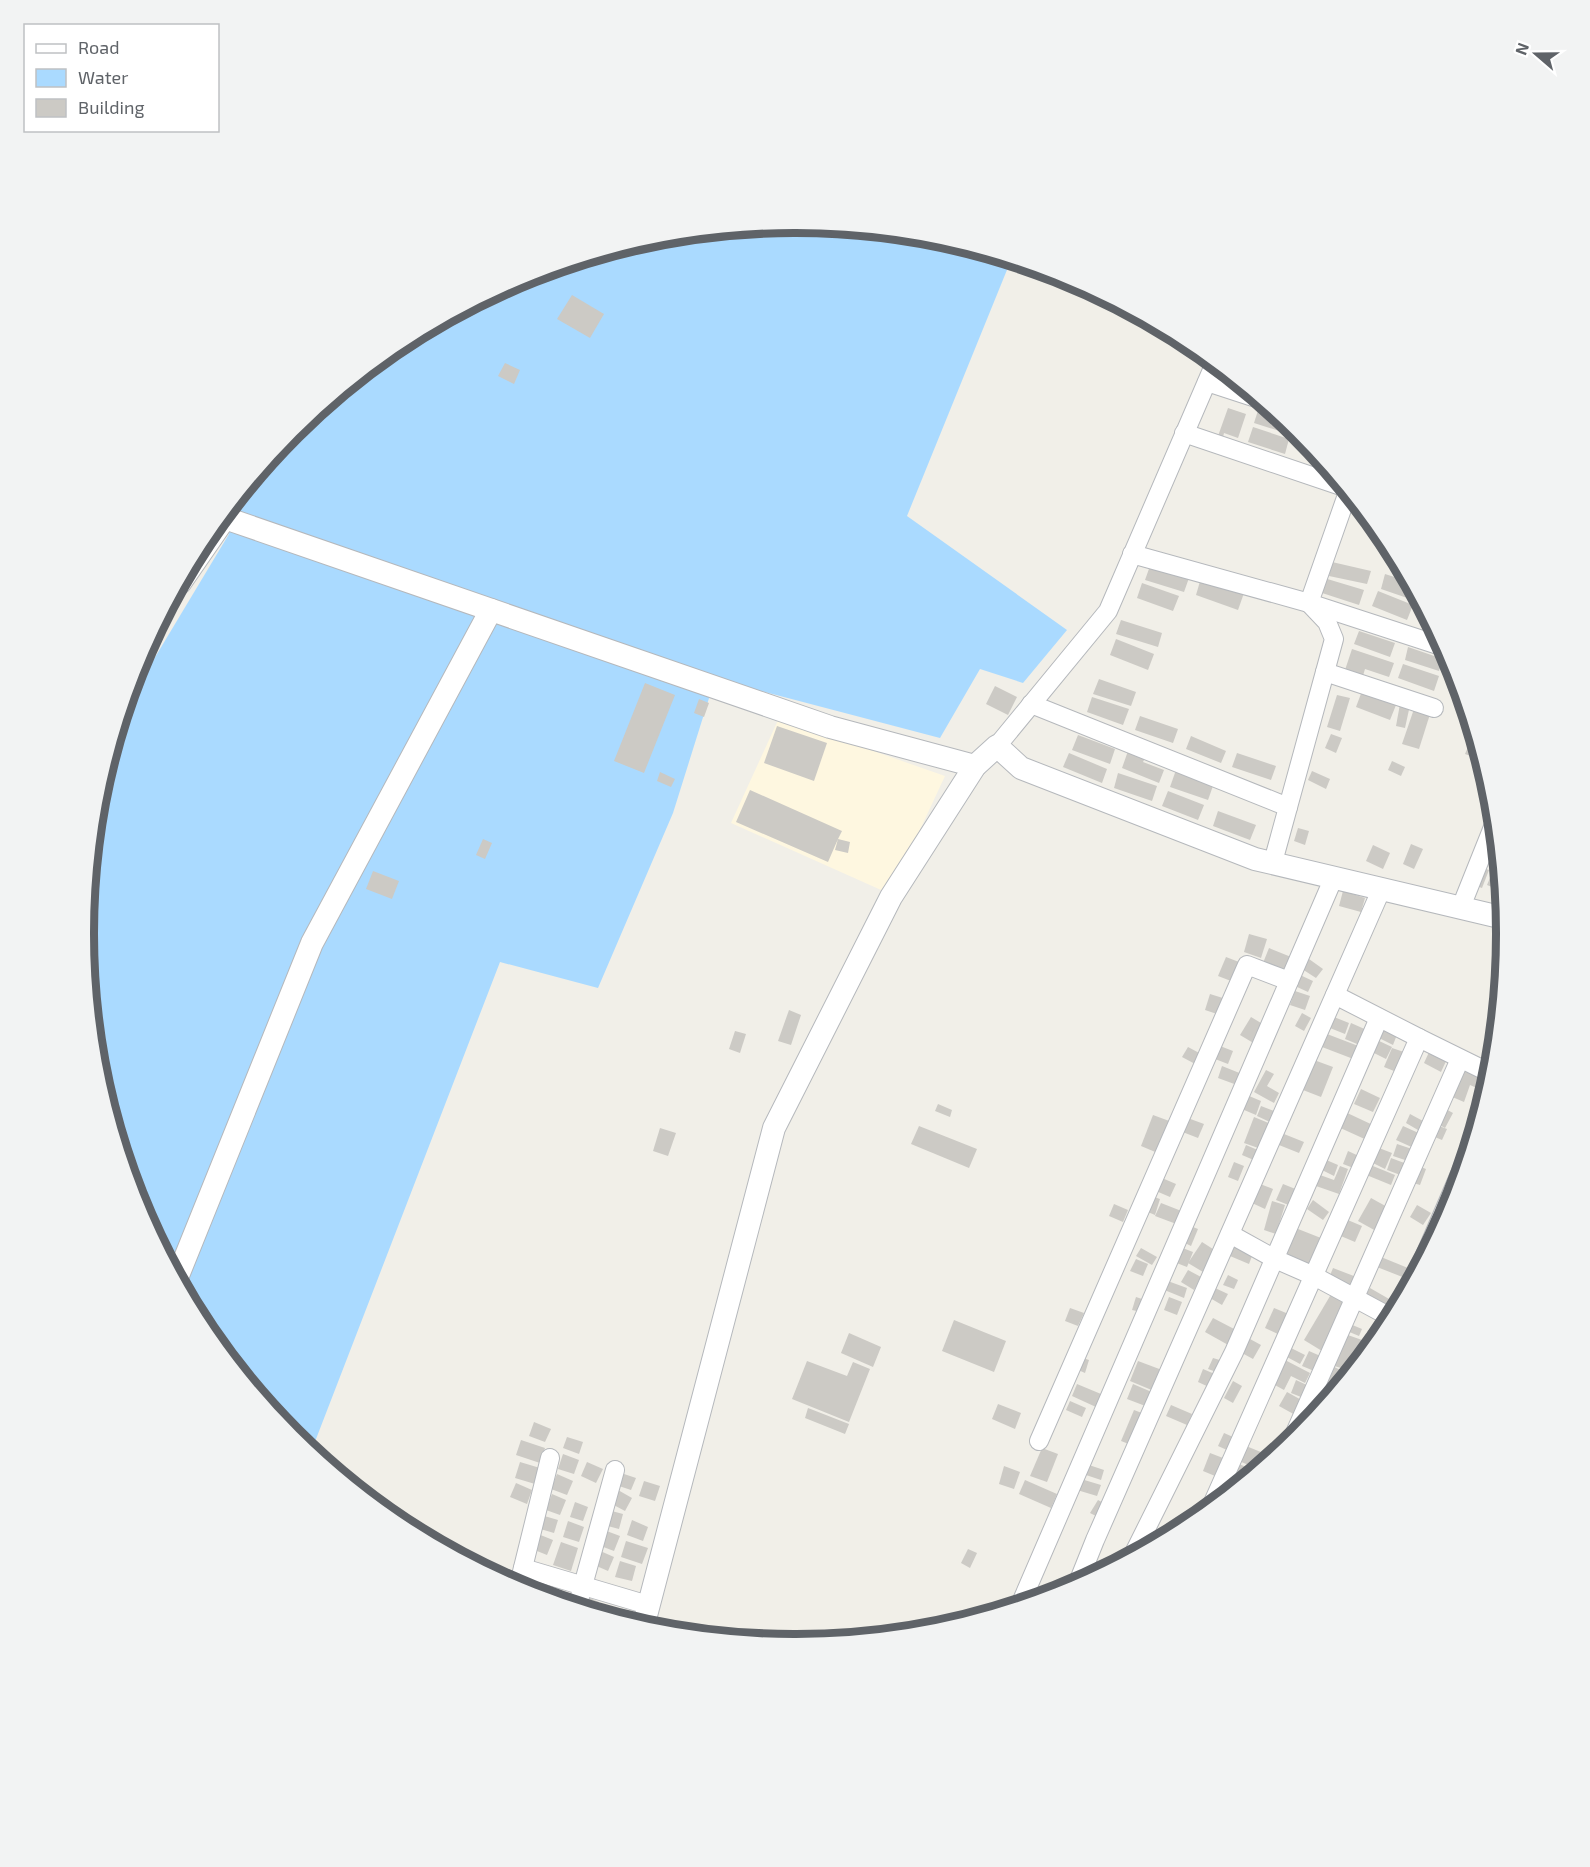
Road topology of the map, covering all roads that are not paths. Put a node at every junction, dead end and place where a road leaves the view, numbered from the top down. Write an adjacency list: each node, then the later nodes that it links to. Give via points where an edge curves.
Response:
1 (1212, 371): 2 (street)
2 (1207, 382): 3 (street); 4 (street)
3 (1239, 392)
4 (1184, 433): 5 (street); 8 (street)
5 (1330, 481)
6 (1345, 500): 9 (street)
7 (230, 520): 10 (street)
8 (1132, 555): 9 (street); 13 (street, via 1108,611)
9 (1309, 603): 11 (street); 12 (street, via 1327,622 1334,639)
10 (491, 610): 16 (street, via 830,727); 32 (street, via 312,943)
11 (1432, 643)
12 (1325, 672): 14 (street); 17 (street)
13 (1031, 704): 15 (street); 17 (street)
14 (1434, 708)
15 (997, 746): 16 (street); 19 (street, via 1021,768 1255,859)
16 (975, 766): 48 (street, via 891,897 774,1128)
17 (1288, 807): 19 (street)
18 (1489, 837): 22 (street)
19 (1272, 862): 20 (street)
20 (1334, 877): 21 (street); 24 (street)
21 (1382, 888): 22 (street); 25 (street)
22 (1461, 907): 23 (street)
23 (1495, 916)
24 (1289, 981): 37 (street, via 1247,965); 46 (street)
25 (1335, 995): 26 (street); 30 (street)
26 (1379, 1018): 27 (street); 31 (street)
27 (1419, 1038): 28 (street); 33 (street)
28 (1460, 1059): 29 (street); 34 (street)
29 (1482, 1069)
30 (1230, 1233): 31 (street); 43 (street)
31 (1275, 1259): 33 (street); 41 (street, via 1234,1352)
32 (180, 1269)
33 (1314, 1276): 34 (street); 40 (street)
34 (1354, 1298): 35 (street); 36 (street)
35 (1383, 1313)
36 (1302, 1416)
37 (1039, 1441)
38 (550, 1458): 42 (street)
39 (615, 1470): 45 (street)
40 (1219, 1491)
41 (1139, 1543)
42 (524, 1568): 44 (street); 45 (street)
43 (1082, 1572)
44 (521, 1578)
45 (581, 1586): 47 (street); 48 (street)
46 (1024, 1595)
47 (578, 1599)
48 (646, 1616)

